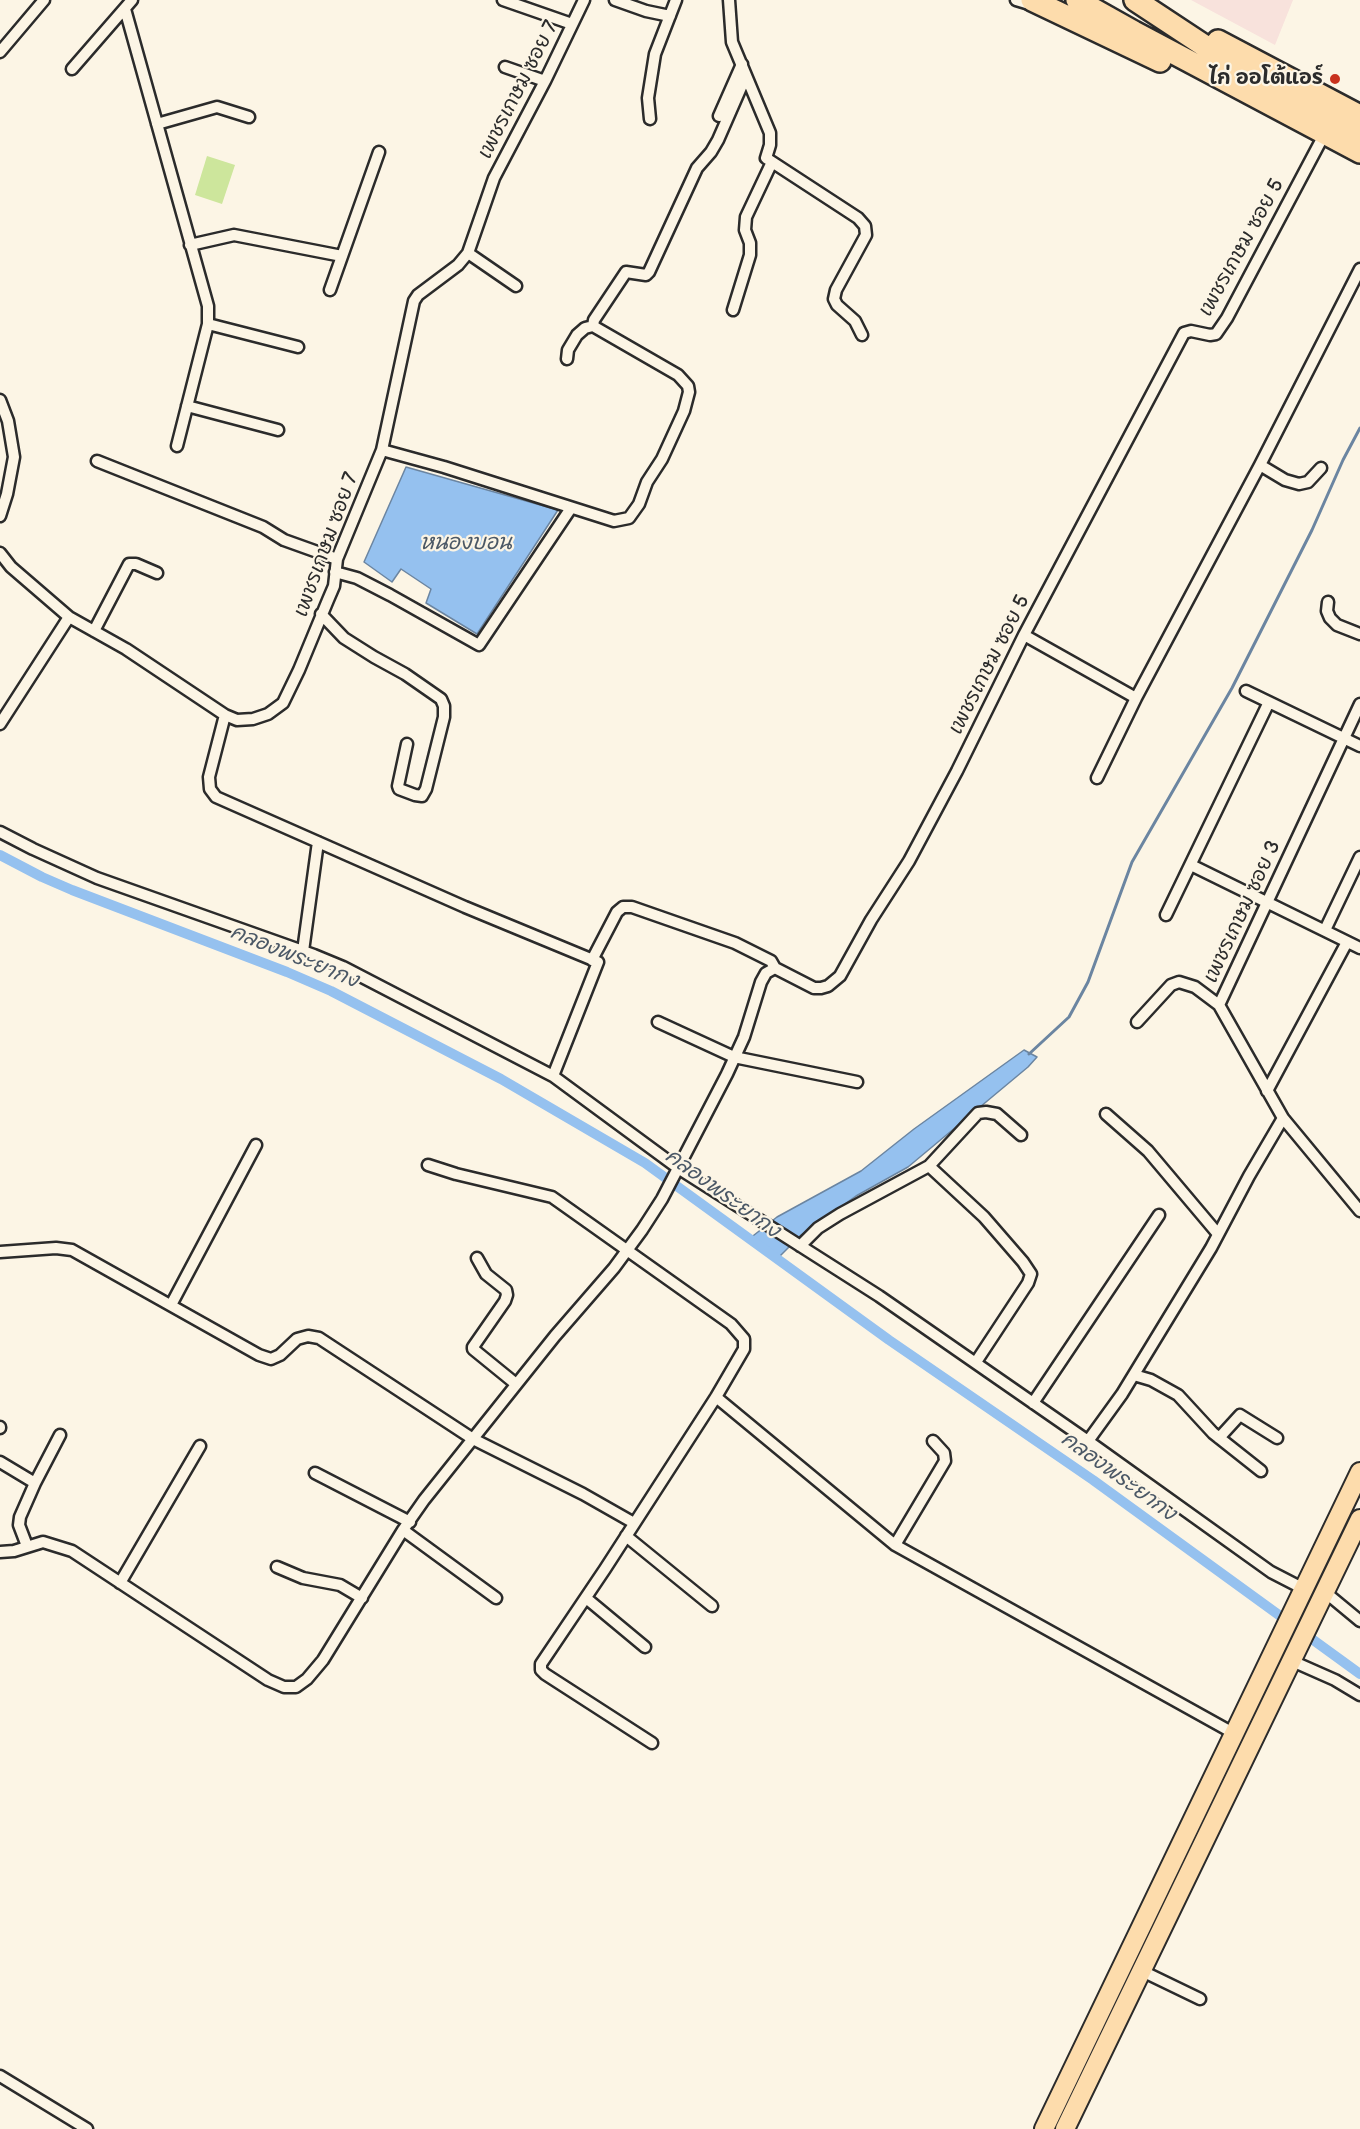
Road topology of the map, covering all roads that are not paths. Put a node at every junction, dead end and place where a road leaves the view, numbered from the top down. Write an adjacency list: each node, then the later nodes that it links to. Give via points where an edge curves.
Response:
1 (45, 0): 14 (street)
2 (503, 0): 13 (street)
3 (584, 0): 13 (street, เพชรเกษม ซอย 7)
4 (615, 0): 12 (street)
5 (676, 0): 12 (street)
6 (729, 0): 15 (street, via 732,42)
7 (1016, 0): 10 (street, via 1030,5)
8 (1077, 0): 25 (highway)
9 (1136, 0): 21 (highway); 26 (highway, via 1232,64)
10 (1038, 3): 25 (highway, via 1178,70)
11 (128, 4): 17 (street); 24 (street)
12 (670, 16): 23 (street, via 655,54 648,98)
13 (573, 24): 19 (street, เพชรเกษม ซอย 7)
14 (0, 52)
15 (742, 64): 18 (street); 20 (street)
16 (504, 67): 19 (street)
17 (72, 69)
18 (747, 76): 29 (street, via 770,133); 38 (street, via 718,140 697,168 649,272 626,272)
19 (545, 81): 31 (street, เพชรเกษม ซอย 7, via 495,178)
20 (719, 116)
21 (1360, 116)
22 (249, 117): 24 (street, via 217,107)
23 (650, 119)
24 (157, 124): 30 (street)
25 (1316, 128): 28 (highway); 61 (street, เพชรเกษม ซอย 5, via 1227,318 1216,334 1184,333)
26 (1360, 134)
27 (379, 152): 32 (street)
28 (1360, 152)
29 (769, 160): 36 (street, via 746,217 750,255); 39 (street, via 865,226 866,235 834,299 855,321)
30 (190, 245): 32 (street, via 234,235); 37 (street, via 208,306)
31 (468, 253): 34 (street); 46 (street, เพชรเกษม ซอย 7, via 414,301)
32 (342, 256): 35 (street)
33 (1360, 269): 48 (street)
34 (516, 286)
35 (330, 290)
36 (733, 310)
37 (208, 324): 40 (street); 43 (street)
38 (592, 326): 41 (street, via 577,335); 50 (street, via 678,375 689,392 670,443 647,482 635,513 614,521)
39 (862, 335)
40 (298, 347)
41 (567, 358)
42 (0, 400): 51 (street, via 14,457)
43 (187, 406): 44 (street); 45 (street)
44 (278, 430)
45 (177, 446)
46 (382, 450): 50 (street); 53 (street, เพชรเกษม ซอย 7)
47 (98, 461): 53 (street)
48 (1260, 465): 49 (street, via 1299,484 1308,482); 63 (street)
49 (1321, 468)
50 (571, 508): 54 (street, via 479,645 390,594)
51 (0, 516)
52 (0, 553): 58 (street, เพชรเกษม ซอย 7)
53 (337, 559): 54 (street, เพชรเกษม ซอย 7)
54 (335, 572): 57 (street, เพชรเกษม ซอย 7, via 334,586)
55 (157, 573): 59 (street, via 129,564)
56 (1328, 602): 60 (street, via 1327,611 1337,625)
57 (321, 614): 66 (street, เพชรเกษม ซอย 7, via 283,703 253,719 237,720); 69 (street, via 344,638 441,699 444,717 422,795 398,786)
58 (69, 617): 59 (street, เพชรเกษม ซอย 7); 67 (street)
59 (94, 631): 66 (street, เพชรเกษม ซอย 7)
60 (1360, 634)
61 (1024, 635): 63 (street); 83 (street, เพชรเกษม ซอย 5, via 915,851 840,976 828,986 814,988)
62 (1246, 691): 64 (street)
63 (1136, 698): 71 (street)
64 (1269, 702): 68 (street); 75 (street)
65 (1360, 704): 68 (street, เพชรเกษม ซอย 3)
66 (225, 715): 73 (street, via 209,777 210,789 216,797)
67 (0, 724)
68 (1343, 738): 70 (street); 76 (street, เพชรเกษม ซอย 3)
69 (407, 744)
70 (1360, 746)
71 (1097, 778)
72 (0, 831): 81 (street, via 97,878)
73 (318, 842): 81 (street); 82 (street)
74 (1360, 857): 78 (street)
75 (1191, 865): 76 (street); 77 (street)
76 (1267, 902): 78 (street); 84 (street, เพชรเกษม ซอย 3)
77 (1166, 915)
78 (1325, 930): 79 (street)
79 (1347, 942): 80 (street); 90 (street)
80 (1360, 948)
81 (303, 951): 88 (street, via 370,980)
82 (592, 960): 83 (street, via 617,912 632,907 735,943 771,961); 88 (street, via 598,962)
83 (775, 968): 87 (street, via 761,982)
84 (1219, 1005): 86 (street, via 1195,987 1179,982 1171,985); 90 (street, เพชรเกษม ซอย 3)
85 (658, 1022): 87 (street)
86 (1137, 1022)
87 (734, 1057): 89 (street); 97 (street)
88 (553, 1076): 97 (street)
89 (857, 1082)
90 (1267, 1091): 92 (street, เพชรเกษม ซอย 3)
91 (1106, 1114): 100 (street, via 1158,1162)
92 (1283, 1118): 98 (street, เพชรเกษม ซอย 3); 100 (street)
93 (1021, 1135): 96 (street, via 997,1114 978,1113)
94 (256, 1145): 105 (street)
95 (428, 1165): 102 (street, via 552,1197)
96 (928, 1166): 101 (street, via 840,1214); 106 (street, via 984,1217 1031,1274)
97 (677, 1170): 101 (street); 102 (street)
98 (1360, 1211)
99 (1159, 1215): 110 (street)
100 (1218, 1234): 107 (street)
101 (799, 1245): 106 (street)
102 (627, 1249): 108 (street); 109 (street, via 731,1323 744,1339 744,1349)
103 (0, 1252): 105 (street, via 72,1250)
104 (477, 1258): 108 (street, via 486,1274 507,1295 473,1350)
105 (171, 1305): 114 (street, via 271,1359 297,1339 319,1338)
106 (976, 1362): 110 (street)
107 (1134, 1375): 112 (street, via 1178,1395); 116 (street)
108 (516, 1384): 114 (street)
109 (716, 1397): 124 (street); 127 (street)
110 (1033, 1403): 116 (street)
111 (60, 1435): 122 (street)
112 (1218, 1438): 113 (street, via 1240,1415); 119 (street)
113 (1277, 1438)
114 (473, 1439): 124 (street); 125 (street)
115 (933, 1441): 127 (street, via 945,1461)
116 (1088, 1441): 132 (street)
117 (200, 1446): 131 (street)
118 (0, 1462): 122 (street)
119 (1261, 1471)
120 (1360, 1472): 132 (main road)
121 (315, 1473): 125 (street)
122 (35, 1483): 128 (street, via 20,1517)
123 (1360, 1519): 136 (main road)
124 (634, 1523): 126 (street)
125 (406, 1526): 133 (street); 134 (street)
126 (626, 1536): 135 (street); 137 (street)
127 (895, 1545): 142 (street)
128 (27, 1546): 129 (street); 131 (street, via 43,1542 72,1551)
129 (0, 1552)
130 (277, 1567): 133 (street, via 303,1578 340,1585)
131 (120, 1583): 133 (street, via 284,1687 296,1687 307,1679)
132 (1303, 1591): 142 (main road)
133 (362, 1598)
134 (496, 1598)
135 (586, 1598): 139 (street); 143 (street, via 541,1664 541,1670)
136 (1322, 1598): 138 (street); 140 (main road)
137 (712, 1606)
138 (1360, 1621)
139 (645, 1647)
140 (1295, 1654): 141 (street); 144 (main road)
141 (1360, 1695)
142 (1235, 1734): 146 (main road)
143 (652, 1743)
144 (1142, 1971): 145 (street); 146 (main road)
145 (1200, 1999)
146 (1082, 2072): 151 (main road); 152 (main road)
147 (0, 2076): 148 (street)
148 (70, 2118): 149 (street); 150 (street)
149 (63, 2129)
150 (87, 2129)
151 (1044, 2129)
152 (1065, 2129)

